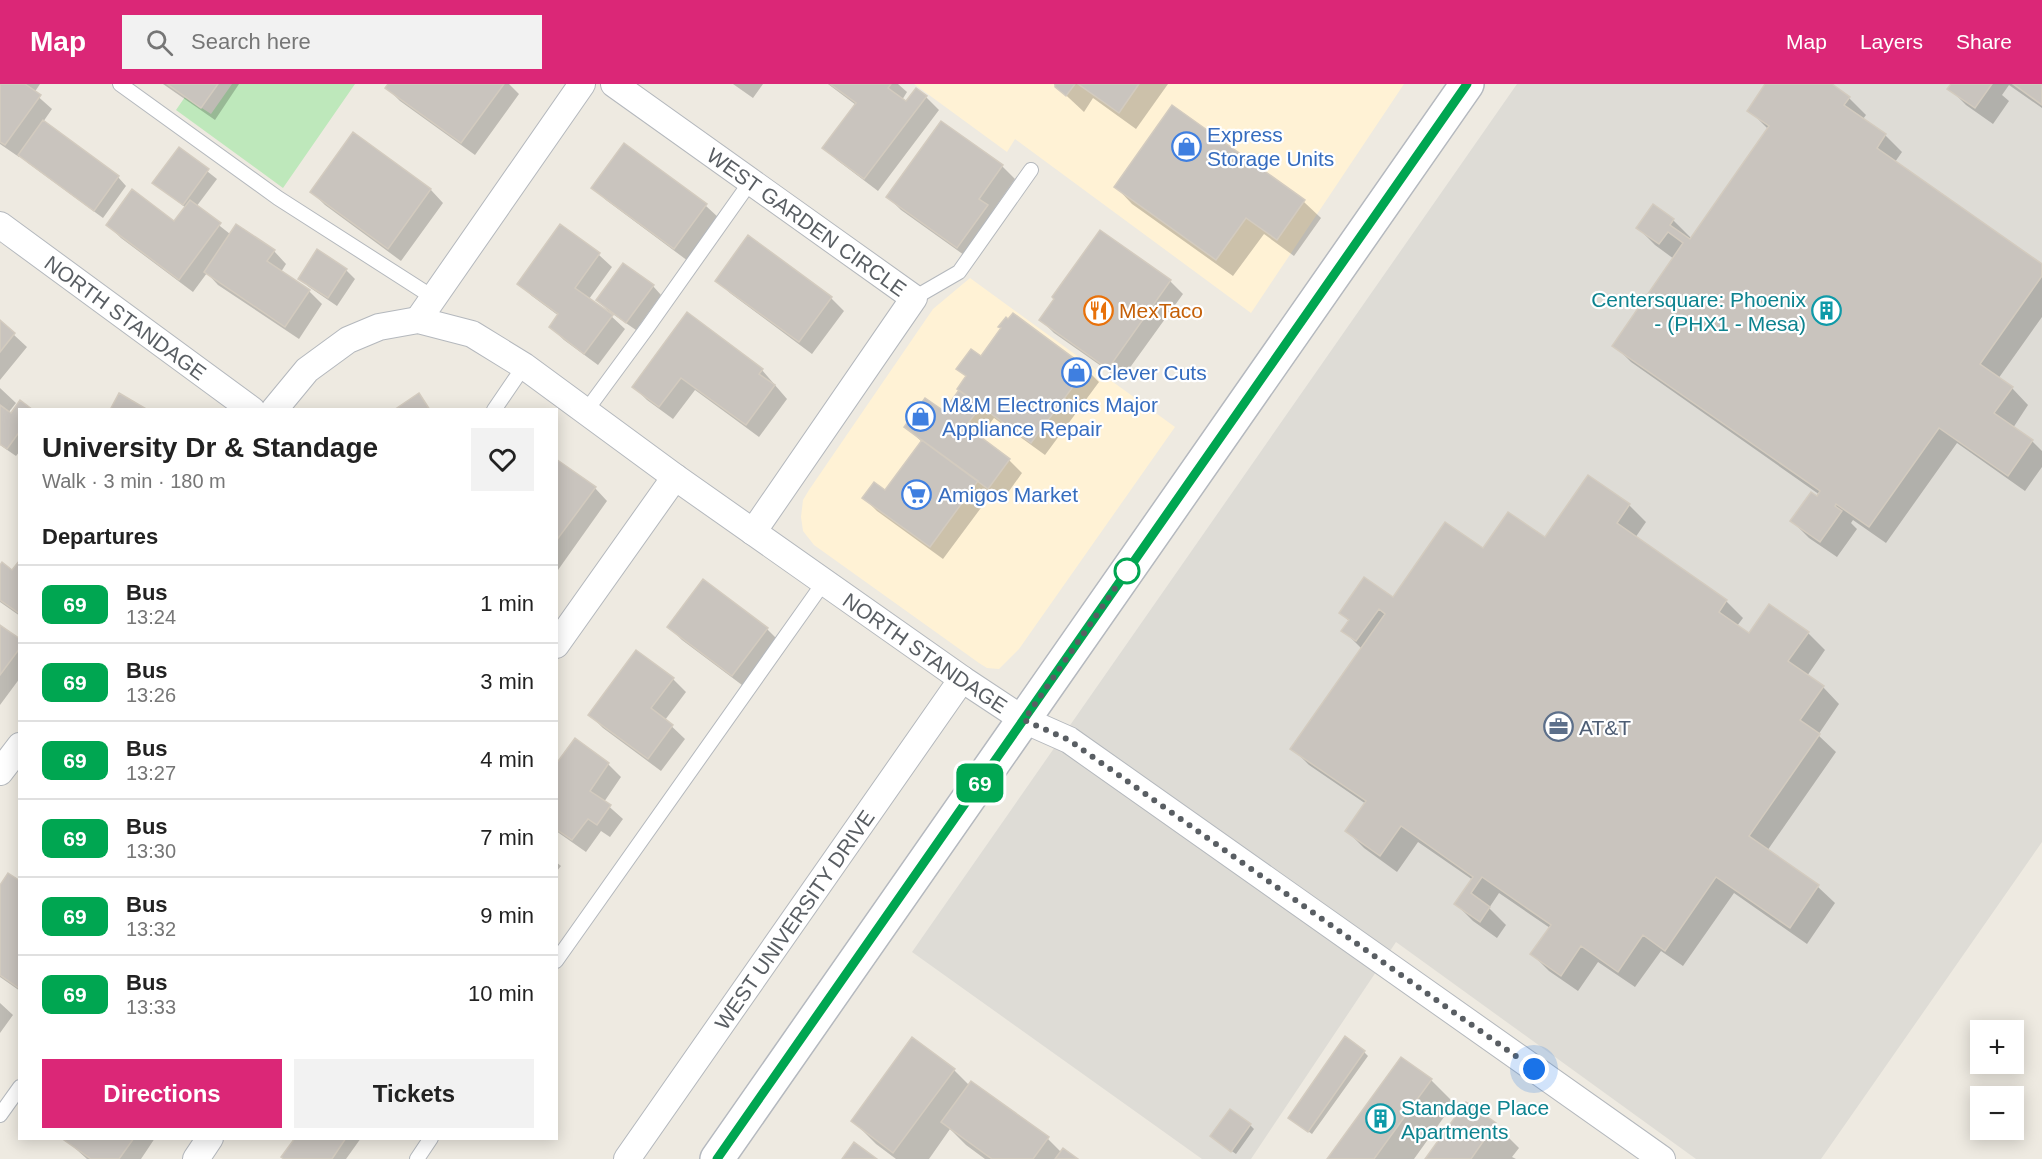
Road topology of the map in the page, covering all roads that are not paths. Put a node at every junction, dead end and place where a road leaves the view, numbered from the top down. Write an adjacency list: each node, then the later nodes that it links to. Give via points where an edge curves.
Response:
1 (120, 84): 8 (lane, via 278,198)
2 (582, 84): 8 (street)
3 (614, 84): 6 (street, WEST GARDEN CIRCLE)
4 (1467, 84): 21 (main road)
5 (1031, 170): 9 (lane, via 959,272)
6 (751, 181): 9 (street, WEST GARDEN CIRCLE); 15 (lane)
7 (0, 225): 12 (street, NORTH STANDAGE)
8 (434, 298): 10 (street)
9 (914, 298): 17 (street, WEST GARDEN CIRCLE)
10 (418, 320): 11 (street, NORTH STANDAGE, via 472,334); 13 (street, NORTH STANDAGE, via 379,327 348,340 307,370)
11 (524, 366): 14 (lane); 15 (street, NORTH STANDAGE)
12 (249, 408)
13 (276, 408)
14 (495, 408)
15 (586, 411): 16 (street, NORTH STANDAGE)
16 (675, 477): 17 (street, NORTH STANDAGE); 19 (street)
17 (753, 532): 18 (street, NORTH STANDAGE)
18 (824, 582): 20 (street, NORTH STANDAGE); 24 (lane)
19 (558, 642)
20 (962, 679): 21 (street, NORTH STANDAGE); 31 (street, WEST UNIVERSITY DRIVE)
21 (1024, 720): 32 (main road); 33 (street, NORTH STANDAGE, via 1069,740)
22 (18, 749): 23 (street)
23 (0, 772)
24 (558, 958)
25 (18, 1090): 26 (lane)
26 (0, 1115)
27 (209, 1140): 29 (street)
28 (430, 1140): 30 (lane)
29 (196, 1159)
30 (417, 1159)
31 (627, 1159)
32 (717, 1159)
33 (1662, 1159)

